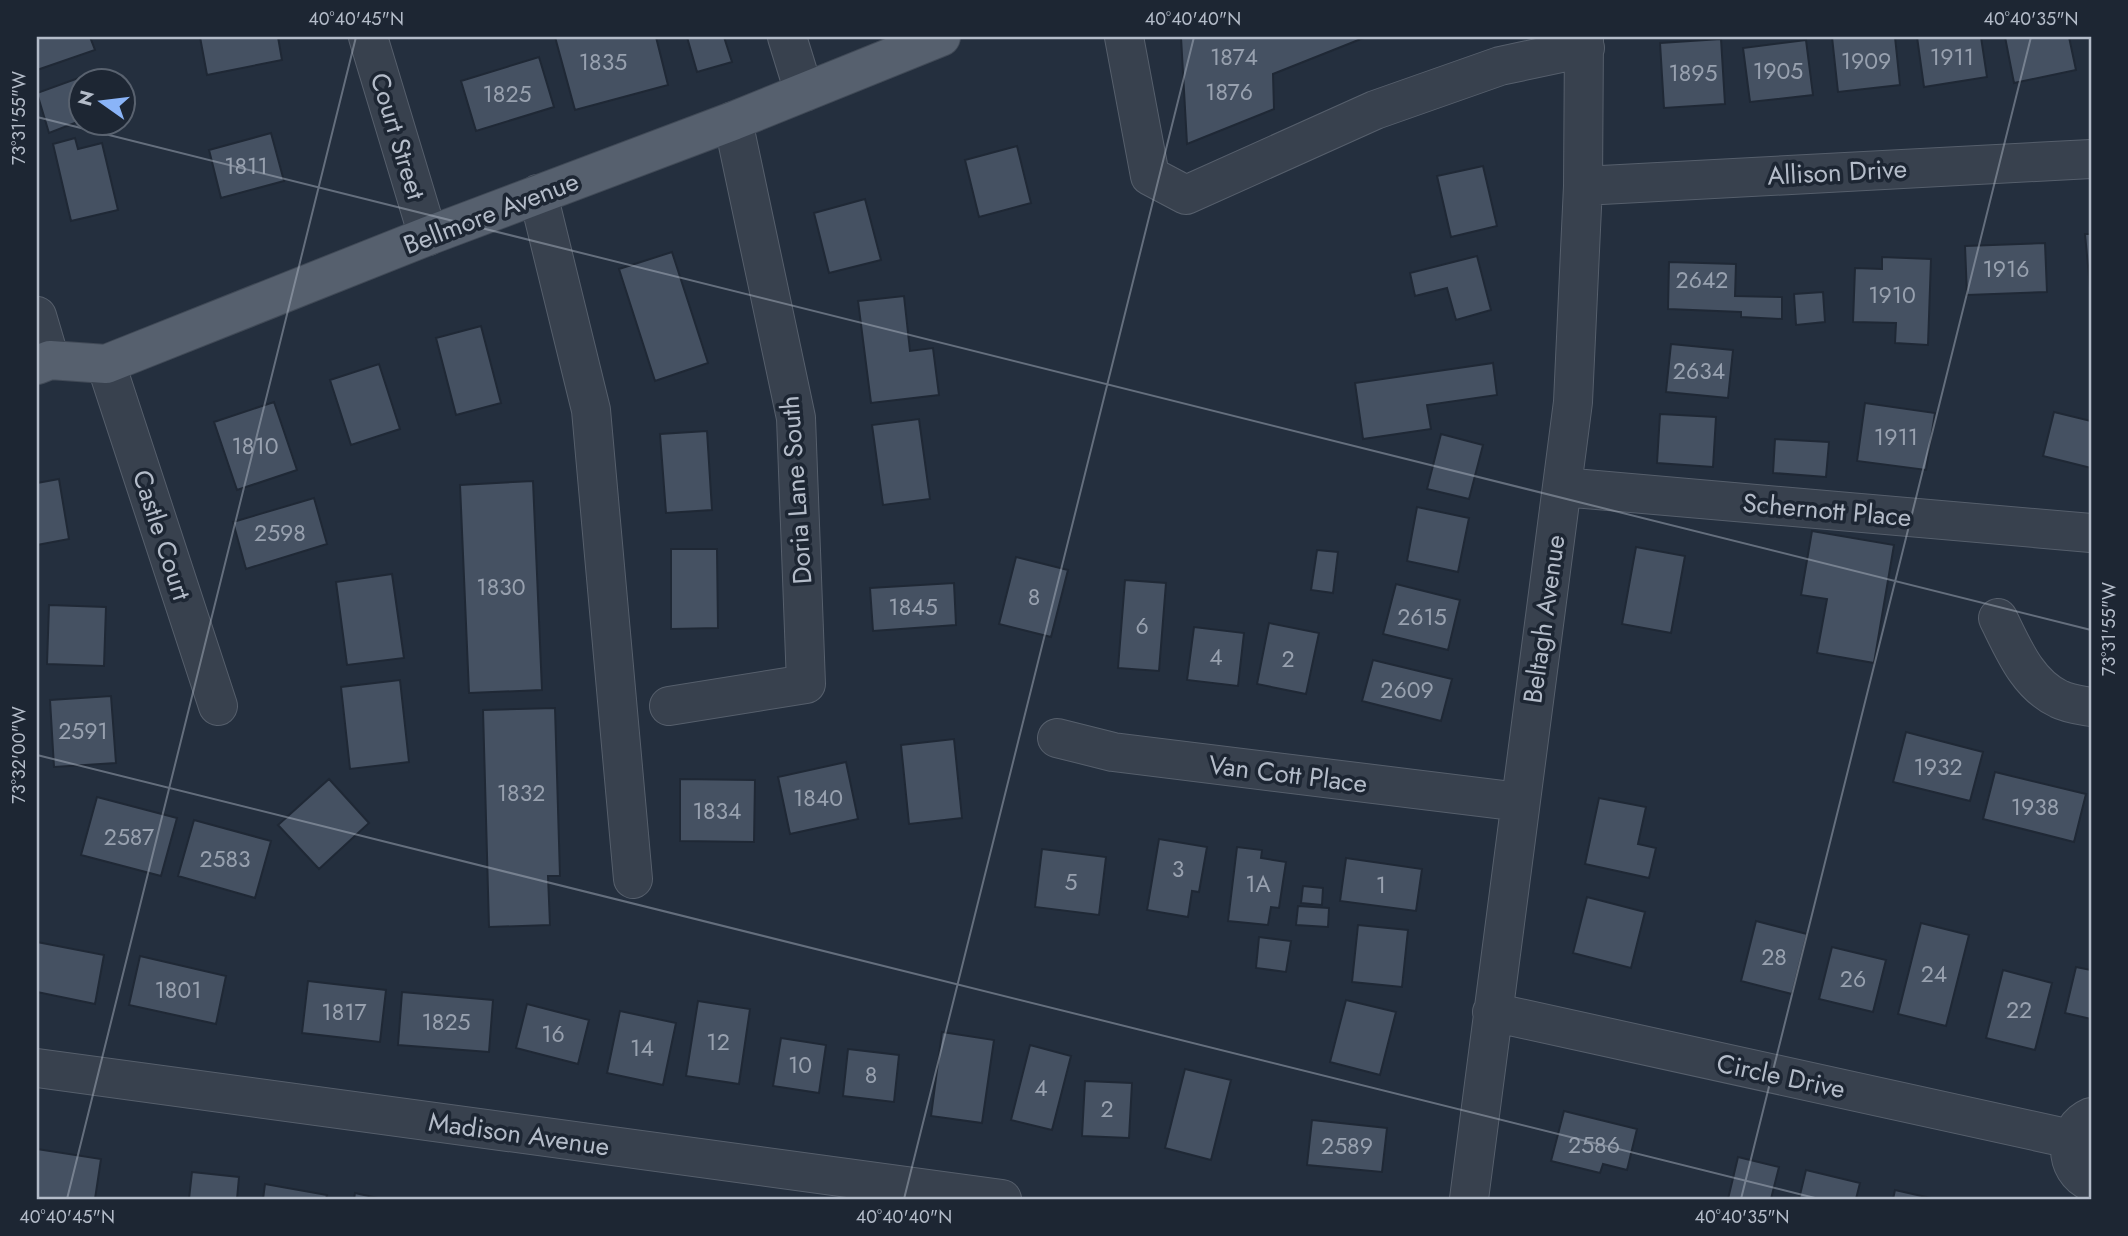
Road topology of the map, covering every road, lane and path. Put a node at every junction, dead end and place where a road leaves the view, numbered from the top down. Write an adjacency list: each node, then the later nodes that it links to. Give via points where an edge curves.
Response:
1 (368, 37): 11 (street, Court Street)
2 (787, 37): 6 (street)
3 (941, 37): 6 (main road, Bellmore Avenue)
4 (1124, 37): 5 (street, via 1150,176 1186,195 1375,110)
5 (1585, 42): 9 (street, Beltagh Avenue)
6 (804, 92): 7 (main road, Bellmore Avenue)
7 (733, 121): 10 (main road, Bellmore Avenue); 19 (street, Doria Lane South, via 796,418 806,684)
8 (2091, 159): 9 (street, Allison Drive)
9 (1583, 186): 15 (street, Beltagh Avenue, via 1573,402)
10 (538, 194): 11 (main road, Bellmore Avenue); 23 (street, via 591,410)
11 (428, 236): 14 (main road, Bellmore Avenue)
12 (37, 316): 13 (street)
13 (43, 362): 14 (main road, Bellmore Avenue)
14 (106, 364): 18 (street, Castle Court)
15 (1562, 487): 16 (street, Schernott Place); 22 (street, Beltagh Avenue)
16 (2091, 533)
17 (1998, 618): 20 (street, via 2039,687 2061,700)
18 (218, 706)
19 (669, 706)
20 (2091, 707)
21 (1057, 738): 22 (street, Van Cott Place, via 1113,752)
22 (1520, 802): 24 (street, Beltagh Avenue)
23 (633, 879)
24 (1492, 1012): 26 (street, Circle Drive); 29 (street, Beltagh Avenue)
25 (37, 1068): 28 (street, Madison Avenue)
26 (2081, 1128): 27 (street, Circle Drive, via 2069,1151 2077,1172)
27 (2091, 1182)
28 (1002, 1199)
29 (1469, 1199)

